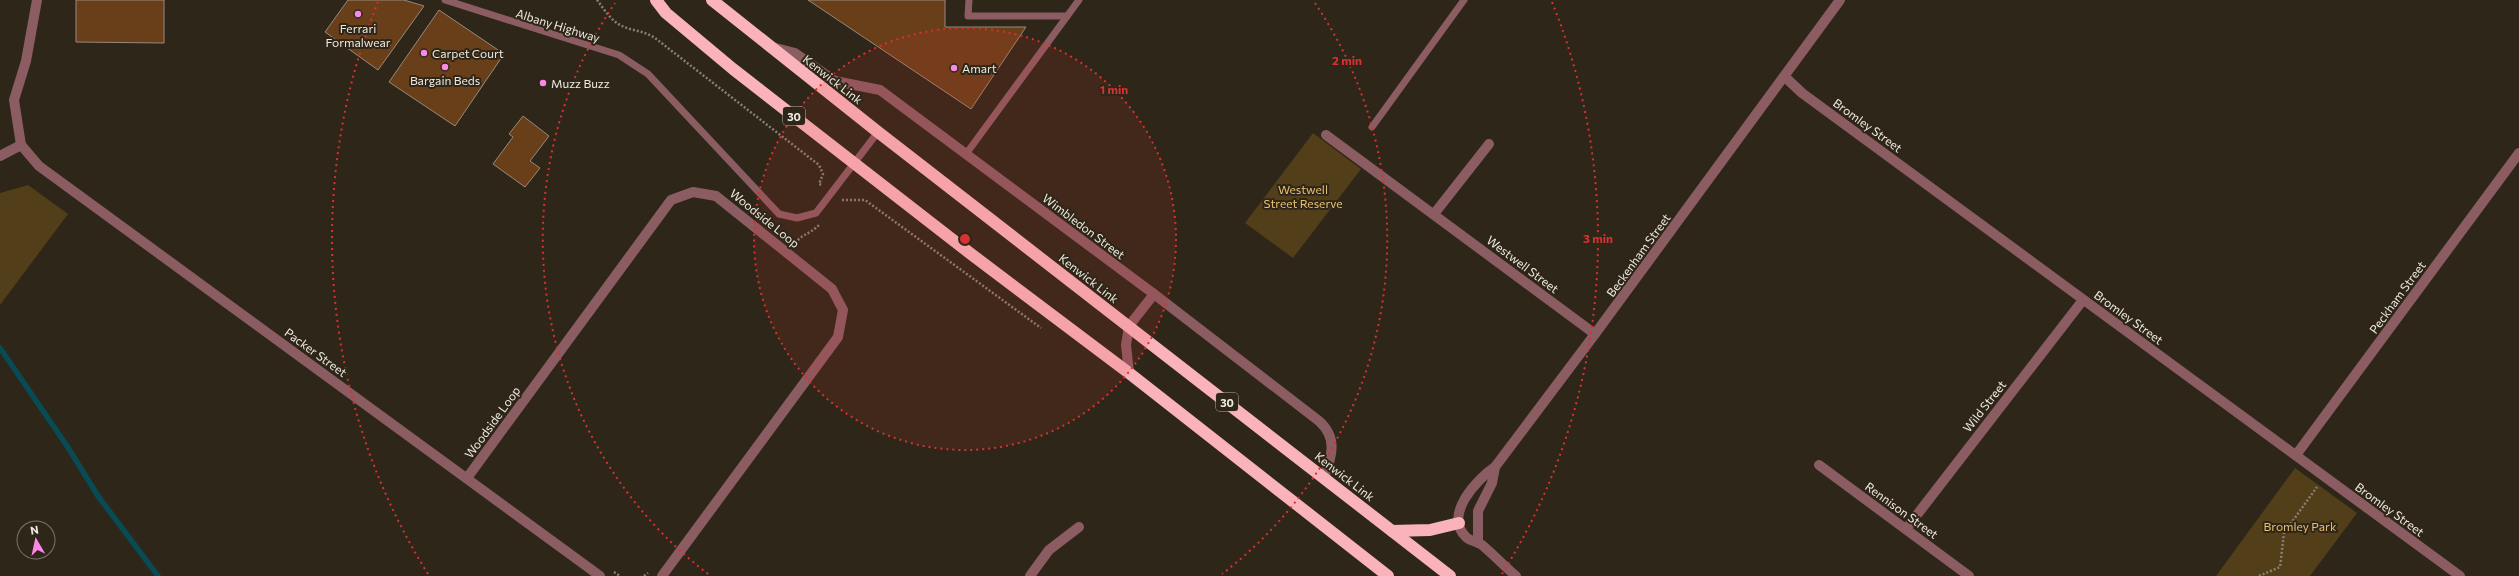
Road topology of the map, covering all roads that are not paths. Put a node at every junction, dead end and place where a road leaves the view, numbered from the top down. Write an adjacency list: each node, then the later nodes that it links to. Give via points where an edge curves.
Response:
1 (37, 0): 18 (street, via 26,61 14,100)
2 (445, 0): 22 (lane, Albany Highway, via 618,55 648,74 779,214 797,218 816,213)
3 (649, 0): 10 (highway)
4 (656, 0): 10 (highway, 30)
5 (712, 0): 12 (highway, Kenwick Link / 30)
6 (968, 0): 11 (lane, via 968,16)
7 (1079, 0): 11 (lane)
8 (1464, 0): 14 (lane)
9 (1840, 0): 13 (street, Beckenham Street)
10 (666, 12): 22 (highway, 30, via 733,69)
11 (1067, 16): 20 (lane)
12 (768, 46): 15 (highway, Kenwick Link / 30); 20 (street, Wimbledon Street, via 795,52 835,80 880,90)
13 (1785, 77): 25 (street, Bromley Street, via 1802,93); 27 (street, Beckenham Street)
14 (1372, 127)
15 (878, 132): 22 (lane, Albany Highway); 26 (highway, Kenwick Link / 30)
16 (1326, 135): 23 (street, Westwell Street)
17 (1489, 144): 23 (street)
18 (21, 145): 21 (street); 32 (street, Packer Street, via 39,166)
19 (2519, 153): 29 (street, Peckham Street)
20 (966, 154): 24 (street, Wimbledon Street)
21 (0, 156)
22 (855, 164): 28 (highway, 30)
23 (1434, 214): 27 (street, Westwell Street)
24 (1154, 294): 26 (street); 33 (street, Wimbledon Street, via 1325,426 1332,443 1331,457)
25 (2083, 300): 29 (street, Bromley Street); 36 (street, Wild Street)
26 (1129, 326): 28 (street, via 1126,345); 33 (highway, Kenwick Link / 30)
27 (1595, 334): 31 (street, Beckenham Street)
28 (1129, 373): 42 (highway, 30)
29 (2296, 455): 46 (street, Bromley Street)
30 (1819, 465): 36 (street, Rennison Street)
31 (1495, 467): 34 (street, Beckenham Street, via 1486,472 1465,498); 38 (street, via 1492,483 1478,512)
32 (467, 478): 39 (street, Packer Street); 40 (street, Woodside Loop, via 671,200 694,192 716,196 832,288 843,310 838,337)
33 (1324, 478): 37 (highway, Kenwick Link / 30)
34 (1459, 523): 37 (highway, via 1430,530); 38 (street, via 1465,537 1471,542)
35 (1079, 527): 41 (street, via 1049,550)
36 (1906, 529): 45 (street, Rennison Street)
37 (1392, 531): 43 (highway, Kenwick Link / 30)
38 (1478, 543): 44 (street)
39 (600, 576)
40 (662, 576)
41 (1030, 576)
42 (1388, 576)
43 (1450, 576)
44 (1516, 576)
45 (1969, 576)
46 (2460, 576)

